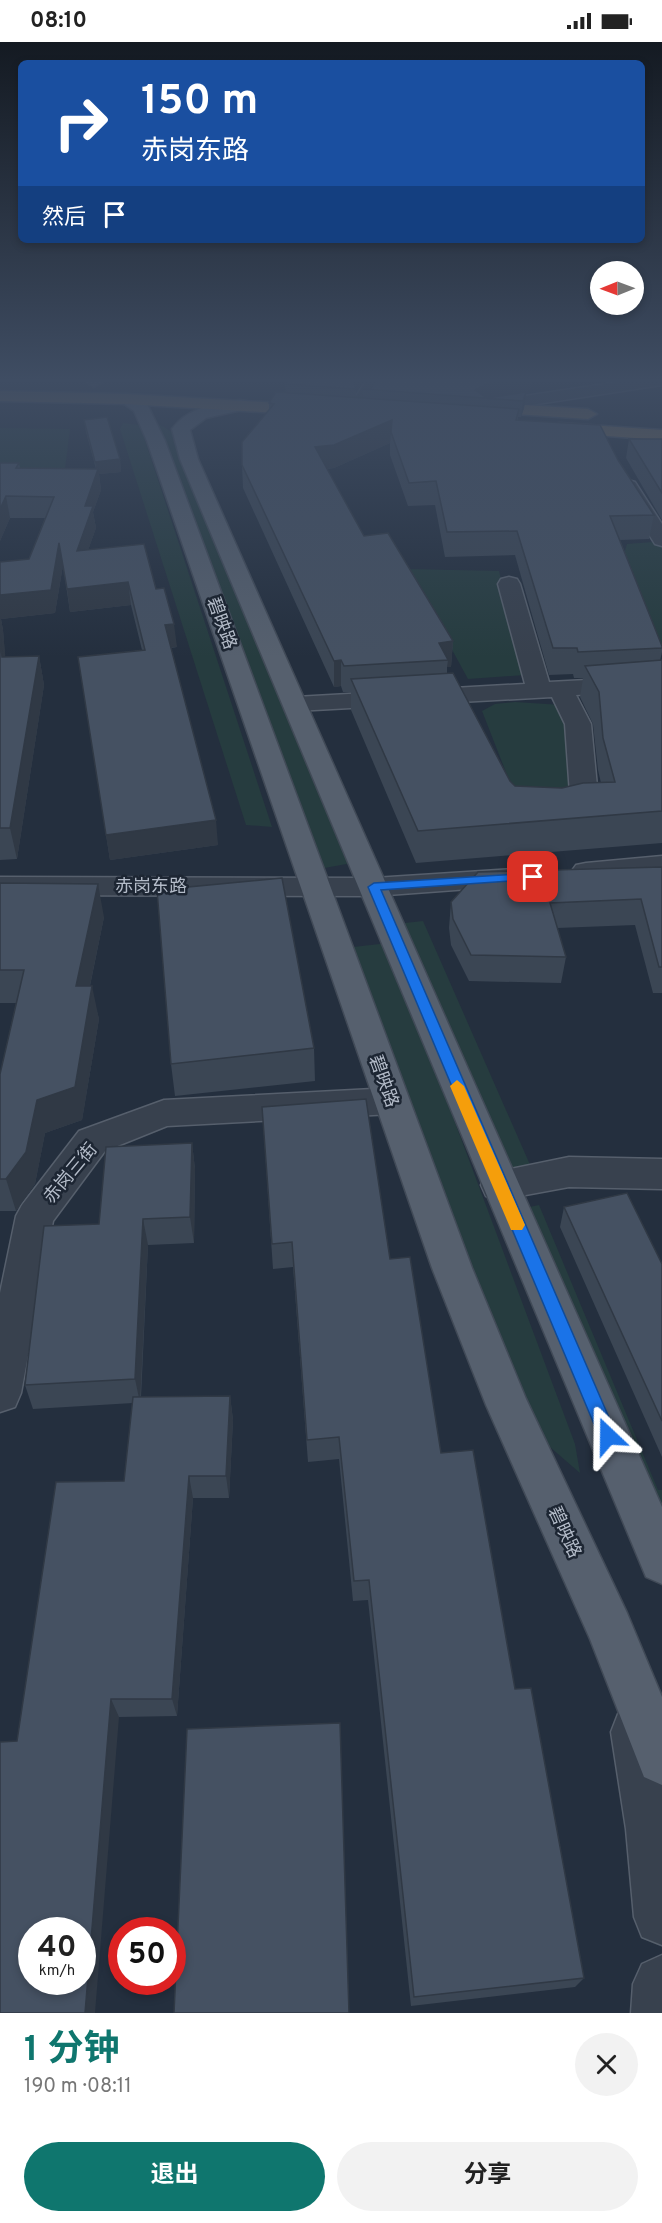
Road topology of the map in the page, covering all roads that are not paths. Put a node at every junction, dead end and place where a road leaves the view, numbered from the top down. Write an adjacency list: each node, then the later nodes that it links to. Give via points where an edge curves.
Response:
1 (167, 473): 12 (main road, 碧映路)
2 (197, 473): 8 (main road, 碧映路)
3 (621, 473): 4 (street)
4 (662, 540)
5 (508, 584): 7 (street)
6 (662, 683): 7 (street)
7 (550, 690): 8 (street, via 466,705); 9 (street, via 578,724 585,797 568,809)
8 (296, 704): 13 (main road, 碧映路)
9 (529, 809)
10 (662, 865): 13 (street, 赤岗东路)
11 (0, 886): 12 (street, 赤岗东路)
12 (316, 886): 13 (street, 赤岗东路); 14 (main road, 碧映路)
13 (374, 887): 16 (main road, 碧映路)
14 (392, 1101): 17 (street, 赤岗三街, via 164,1113 93,1141 35,1216); 19 (main road, 碧映路, via 503,1395)
15 (662, 1174): 16 (street, via 569,1172)
16 (500, 1185): 18 (main road, 碧映路)
17 (0, 1393)
18 (662, 1561)
19 (624, 1665): 20 (main road, 碧映路); 21 (street, via 653,1829)
20 (662, 1759)
21 (662, 1917)
22 (662, 1984): 23 (street)
23 (660, 2013)

